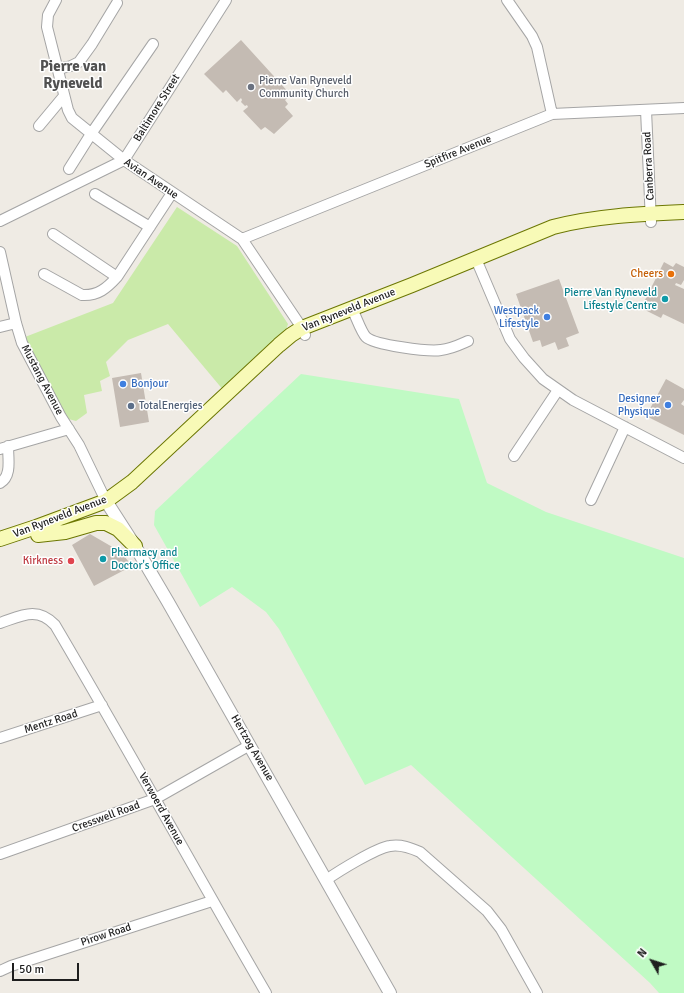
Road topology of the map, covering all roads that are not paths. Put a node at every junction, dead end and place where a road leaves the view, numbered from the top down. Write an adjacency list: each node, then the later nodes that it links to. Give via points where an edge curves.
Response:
1 (56, 0): 6 (street, Avian Avenue, via 48,15 47,27)
2 (226, 0): 13 (street, Baltimore Street)
3 (508, 0): 10 (street, via 537,47)
4 (117, 3): 6 (street, via 79,62)
5 (153, 44): 12 (street)
6 (58, 69): 7 (street, Avian Avenue)
7 (64, 96): 11 (street); 12 (street, Avian Avenue, via 72,118)
8 (684, 108): 9 (street, Spitfire Avenue)
9 (646, 110): 10 (street, Spitfire Avenue); 18 (street, Canberra Road)
10 (552, 114): 23 (street, Spitfire Avenue)
11 (39, 126)
12 (91, 134): 13 (street, Avian Avenue); 14 (street)
13 (124, 160): 15 (street, Avian Avenue); 20 (street)
14 (69, 169)
15 (172, 193): 21 (street); 23 (street, Avian Avenue)
16 (95, 194): 21 (street)
17 (684, 212): 18 (main road, Van Ryneveld Avenue)
18 (651, 218): 19 (main road, Van Ryneveld Avenue); 25 (main road, Van Ryneveld Avenue, via 555,235)
19 (684, 220)
20 (0, 221)
21 (150, 228): 27 (street)
22 (53, 234): 27 (street)
23 (242, 239): 31 (street, Avian Avenue)
24 (0, 252): 29 (street, Mustang Avenue)
25 (477, 262): 28 (main road, Van Ryneveld Avenue); 33 (street, via 510,339 528,364)
26 (44, 274): 27 (street, via 82,295 106,289)
27 (117, 277)
28 (354, 312): 31 (main road, Van Ryneveld Avenue); 32 (street, via 364,335 374,341 435,350 454,347)
29 (16, 323): 30 (street); 35 (street, Mustang Avenue, via 24,347)
30 (0, 327)
31 (304, 332): 41 (main road, Van Ryneveld Avenue, via 178,451 137,486)
32 (468, 341)
33 (558, 390): 34 (street); 37 (street)
34 (625, 427): 38 (street); 40 (street)
35 (69, 429): 36 (street); 41 (street, Mustang Avenue, via 80,445)
36 (4, 448): 39 (street, via 9,472 6,479)
37 (514, 456)
38 (684, 458)
39 (0, 483)
40 (591, 500)
41 (107, 504): 42 (main road, Van Ryneveld Avenue); 43 (main road, Van Ryneveld Avenue); 44 (street, Hertzog Avenue)
42 (38, 535): 44 (main road, via 106,523 118,529); 45 (main road, Van Ryneveld Avenue)
43 (0, 539)
44 (135, 546): 49 (street, Hertzog Avenue)
45 (0, 547)
46 (0, 623): 47 (street, Verwoerd Avenue, via 30,613 46,616 55,625)
47 (102, 705): 48 (street, Mentz Road); 50 (street, Verwoerd Avenue)
48 (0, 738)
49 (250, 745): 50 (street, Cresswell Road); 52 (street, Hertzog Avenue)
50 (155, 799): 51 (street, Cresswell Road); 53 (street, Verwoerd Avenue)
51 (0, 854)
52 (326, 880): 56 (street, Hertzog Avenue); 57 (street, via 389,846 409,847 420,852 487,911 501,929)
53 (212, 901): 54 (street, Pirow Road); 55 (street, Verwoerd Avenue)
54 (0, 971)
55 (266, 993)
56 (390, 993)
57 (537, 993)

